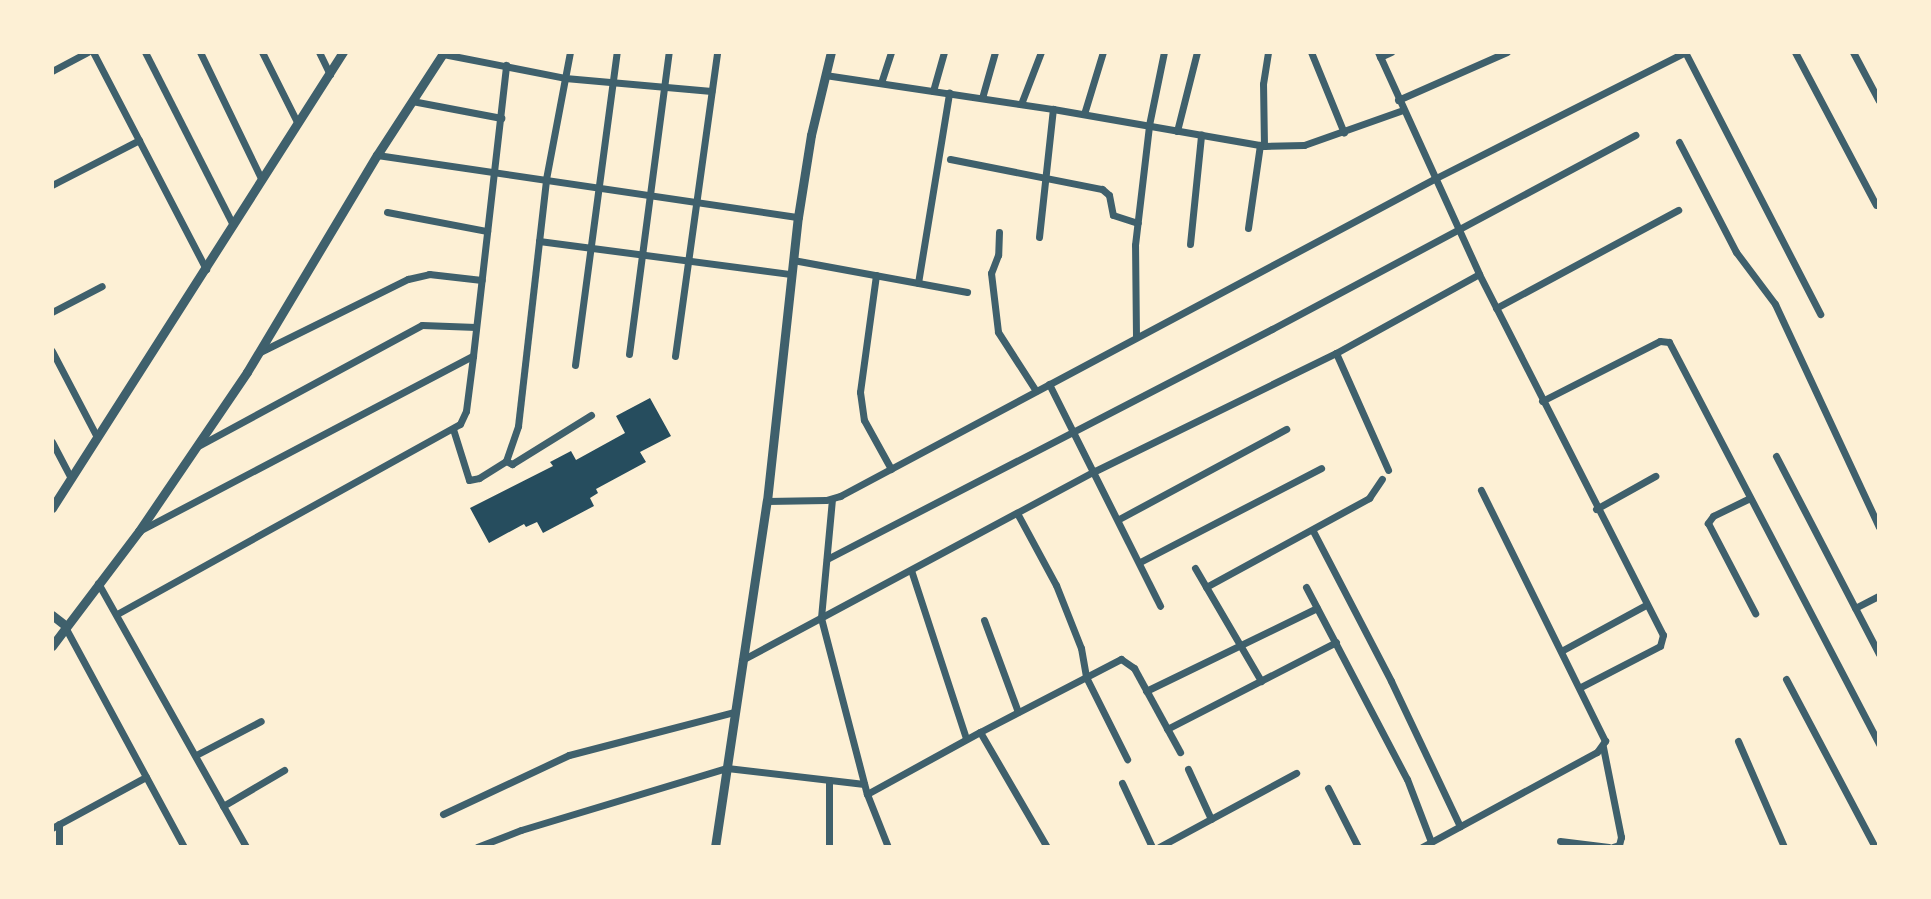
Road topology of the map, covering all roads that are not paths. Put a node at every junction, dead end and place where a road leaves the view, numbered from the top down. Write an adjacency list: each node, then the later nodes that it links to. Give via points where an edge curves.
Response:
1 (87, 52): 29 (street)
2 (93, 52): 54 (street)
3 (145, 52): 72 (street)
4 (200, 52): 60 (street)
5 (262, 52): 48 (street)
6 (319, 52): 30 (street)
7 (343, 52): 30 (street)
8 (570, 52): 32 (street)
9 (617, 52): 33 (street)
10 (669, 52): 35 (street)
11 (717, 52): 36 (street)
12 (831, 52): 31 (street)
13 (891, 52): 34 (street)
14 (944, 52): 37 (street)
15 (995, 52): 39 (street)
16 (1041, 52): 43 (street)
17 (1103, 52): 46 (street)
18 (1164, 52): 49 (street)
19 (1197, 52): 50 (street)
20 (1268, 52): 56 (street)
21 (1311, 52): 51 (street)
22 (1391, 52): 27 (street)
23 (1507, 52): 40 (street)
24 (1795, 52): 68 (street)
25 (1853, 52): 42 (street)
26 (443, 53): 28 (street); 41 (street)
27 (1379, 55): 40 (street)
28 (506, 65): 32 (street); 47 (street)
29 (52, 71)
30 (330, 75): 48 (street)
31 (825, 75): 34 (street); 71 (street)
32 (565, 78): 33 (street); 61 (street)
33 (613, 82): 35 (street); 65 (street)
34 (881, 83): 37 (street)
35 (663, 86): 36 (street); 66 (street)
36 (711, 91): 67 (street)
37 (933, 91): 38 (street)
38 (949, 93): 39 (street); 90 (street)
39 (982, 98): 43 (street)
40 (1398, 100): 45 (street)
41 (412, 101): 47 (street); 57 (street)
42 (1879, 101)
43 (1021, 104): 44 (street)
44 (1053, 109): 46 (street); 63 (street)
45 (1403, 110): 51 (street); 62 (street)
46 (1084, 114): 49 (street)
47 (501, 118): 59 (street)
48 (297, 122): 60 (street)
49 (1149, 125): 50 (street); 73 (street)
50 (1177, 131): 52 (street)
51 (1344, 133): 56 (street, via 1304,145)
52 (1201, 135): 56 (street); 80 (street)
53 (1635, 135): 75 (street)
54 (139, 140): 64 (street); 85 (street)
55 (1679, 142): 132 (street, via 1736,252 1775,304)
56 (1262, 146): 74 (street)
57 (377, 155): 59 (street); 99 (street)
58 (950, 159): 63 (street)
59 (494, 174): 61 (street); 76 (street)
60 (261, 178): 72 (street)
61 (546, 179): 65 (street); 79 (street)
62 (1434, 179): 75 (street); 95 (street, via 1685,52); 97 (street)
63 (1044, 180): 73 (street, via 1102,189 1109,195 1113,215); 78 (street)
64 (52, 185)
65 (598, 187): 66 (street); 81 (street)
66 (647, 195): 67 (street); 82 (street)
67 (694, 203): 71 (street); 83 (street)
68 (1876, 205)
69 (1678, 210): 93 (street)
70 (387, 212): 76 (street)
71 (798, 217): 84 (street)
72 (232, 223): 85 (street)
73 (1138, 223): 97 (street)
74 (1248, 228)
75 (1458, 229): 87 (street); 111 (street)
76 (487, 231): 89 (street)
77 (999, 232): 106 (street, via 991,273 998,332)
78 (1039, 237)
79 (539, 241): 81 (street); 116 (street, via 518,426)
80 (1190, 244)
81 (589, 247): 82 (street); 104 (street)
82 (640, 255): 83 (street); 101 (street)
83 (687, 260): 86 (street); 103 (street)
84 (793, 260): 86 (street); 88 (street)
85 (206, 269): 112 (street)
86 (791, 274): 127 (street)
87 (1479, 274): 93 (street); 100 (street)
88 (876, 275): 90 (street); 118 (street, via 860,392 864,420)
89 (482, 280): 96 (street); 99 (street, via 429,274 408,279)
90 (918, 283): 92 (street)
91 (102, 286): 94 (street)
92 (967, 292)
93 (1496, 308): 107 (street)
94 (52, 312)
95 (1820, 314)
96 (476, 327): 102 (street); 114 (street, via 422,325)
97 (1136, 337): 105 (street)
98 (52, 351): 112 (street)
99 (258, 353): 114 (street)
100 (1336, 353): 119 (street); 120 (street)
101 (629, 354)
102 (473, 356): 109 (street, via 466,411); 133 (street)
103 (675, 356)
104 (575, 365)
105 (1049, 384): 106 (street); 111 (street)
106 (1036, 391): 118 (street)
107 (1542, 401): 125 (street, via 1660,341 1669,342); 129 (street)
108 (591, 415): 116 (street, via 512,464)
109 (453, 429): 116 (street, via 469,480); 148 (street)
110 (1286, 429): 131 (street)
111 (1074, 431): 120 (street); 135 (street)
112 (97, 437): 122 (street)
113 (52, 442): 122 (street)
114 (198, 446): 133 (street)
115 (1776, 456): 146 (street)
116 (506, 461)
117 (1321, 468): 136 (street)
118 (891, 469): 126 (street)
119 (1388, 470)
120 (1095, 471): 130 (street); 131 (street)
121 (1655, 476): 129 (street)
122 (71, 478): 128 (street)
123 (1382, 479): 134 (street, via 1369,498)
124 (1481, 490): 156 (street)
125 (1750, 498): 147 (street, via 1708,523); 171 (street)
126 (832, 499): 127 (street); 135 (street)
127 (767, 501): 158 (street)
128 (52, 508)
129 (1596, 509): 143 (street)
130 (1017, 513): 138 (street); 159 (street, via 1064,603)
131 (1119, 519): 136 (street)
132 (1879, 527)
133 (139, 531): 139 (street)
134 (1313, 531): 140 (street); 190 (street)
135 (827, 559): 150 (street)
136 (1140, 562): 144 (street)
137 (1195, 568): 140 (street)
138 (911, 570): 150 (street); 169 (street)
139 (98, 583): 148 (street); 152 (street)
140 (1206, 587): 155 (street)
141 (1306, 587): 145 (street)
142 (1879, 596): 146 (street)
143 (1646, 605): 156 (street); 162 (street, via 1663,643)
144 (1160, 606)
145 (1317, 608): 153 (street); 155 (street)
146 (1855, 608): 157 (street)
147 (1755, 613)
148 (117, 614): 174 (street)
149 (52, 615): 152 (street)
150 (821, 618): 158 (street); 183 (street)
151 (984, 620): 165 (street)
152 (65, 625): 154 (street); 180 (street)
153 (1336, 642): 161 (street); 192 (street, via 1407,779)
154 (52, 646)
155 (1241, 646): 161 (street); 163 (street)
156 (1563, 650): 162 (street)
157 (1879, 654)
158 (742, 660): 164 (street)
159 (1086, 677): 163 (street, via 1127,660); 165 (street); 175 (street)
160 (1786, 679): 207 (street)
161 (1261, 681): 167 (street)
162 (1581, 687): 172 (street)
163 (1146, 691): 167 (street)
164 (734, 712): 176 (street); 187 (street, via 569,755)
165 (1018, 712): 168 (street)
166 (261, 721): 174 (street)
167 (1167, 729): 173 (street)
168 (980, 732): 169 (street); 200 (street)
169 (966, 738): 185 (street)
170 (1738, 741): 206 (street)
171 (1879, 744)
172 (1603, 747): 190 (street); 205 (street, via 1621,837 1619,845)
173 (1180, 752)
174 (196, 755): 186 (street)
175 (1127, 759)
176 (727, 768): 181 (street); 196 (street); 197 (street)
177 (1188, 769): 188 (street)
178 (284, 770): 186 (street)
179 (1296, 773): 188 (street)
180 (146, 777): 189 (street); 194 (street)
181 (829, 780): 183 (street); 198 (street)
182 (1122, 783): 201 (street)
183 (864, 784): 185 (street)
184 (1328, 788): 203 (street)
185 (867, 794): 199 (street)
186 (223, 806): 195 (street)
187 (443, 814)
188 (1211, 819): 202 (street)
189 (55, 826): 193 (street)
190 (1460, 826): 192 (street)
191 (1560, 841): 205 (street)
192 (1431, 842): 204 (street)
193 (59, 847)
194 (184, 847)
195 (246, 847)
196 (477, 847)
197 (715, 847)
198 (829, 847)
199 (888, 847)
200 (1047, 847)
201 (1152, 847)
202 (1159, 847)
203 (1358, 847)
204 (1422, 847)
205 (1611, 847)
206 (1784, 847)
207 (1875, 847)

